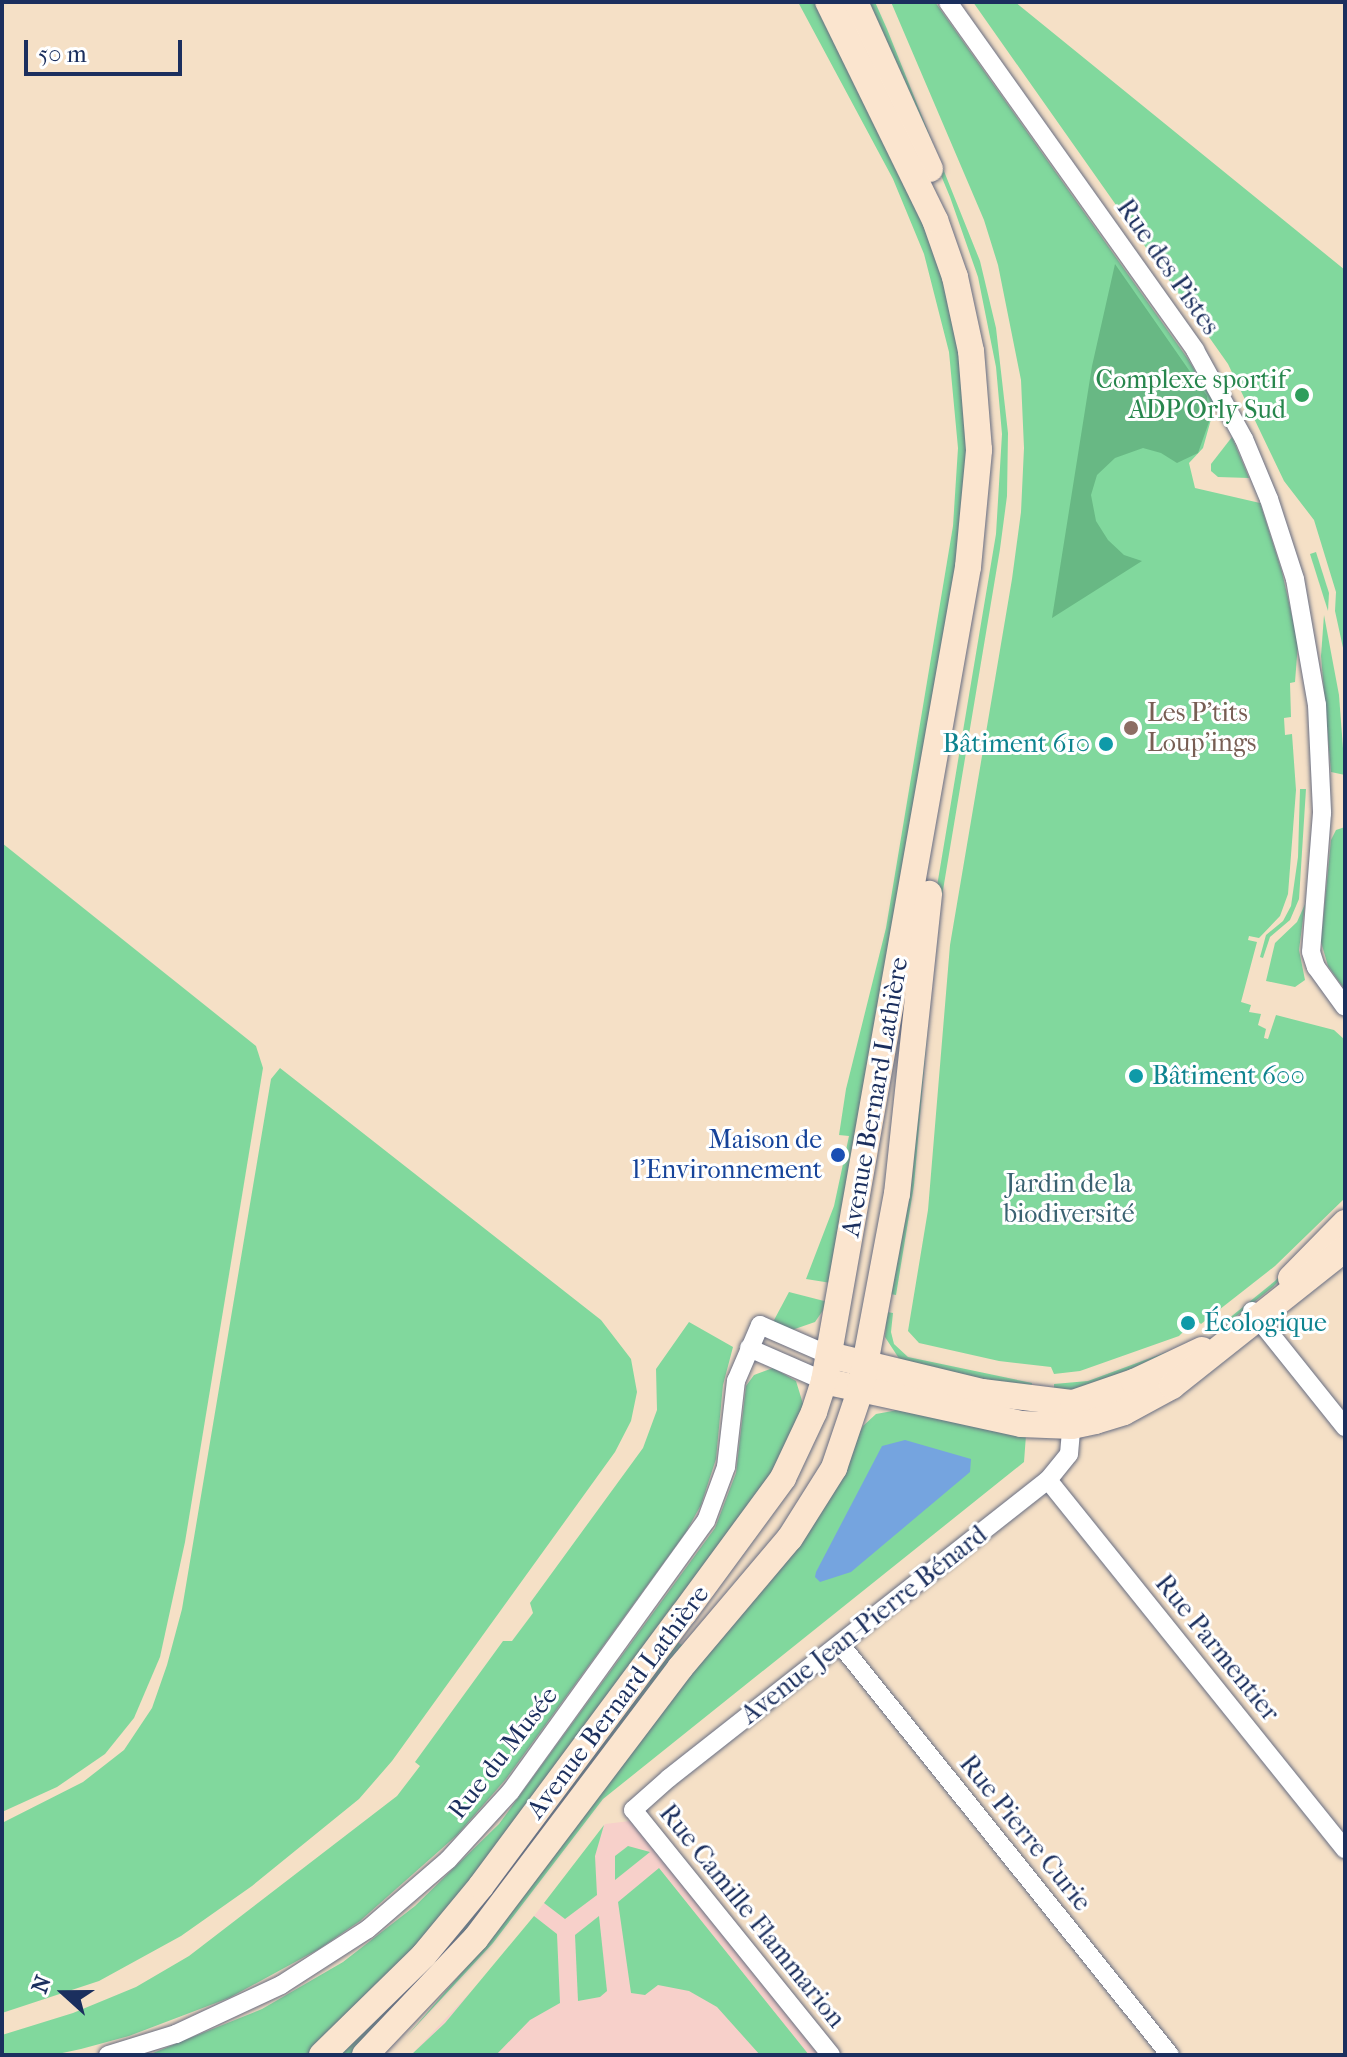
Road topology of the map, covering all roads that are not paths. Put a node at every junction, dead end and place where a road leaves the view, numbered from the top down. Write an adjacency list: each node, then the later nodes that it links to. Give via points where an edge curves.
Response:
1 (828, 2): 9 (main road, Avenue Bernard Lathière, via 907,160 950,263 971,351 979,450 968,567)
2 (855, 2): 10 (main road, Avenue Bernard Lathière, via 924,154 968,268 984,329 994,406 990,526 926,913 897,1194)
3 (948, 2): 4 (street, Rue des Pistes, via 1195,350 1264,487 1298,593 1317,705 1322,813 1311,952)
4 (1345, 1007)
5 (1345, 1223): 7 (main road)
6 (1345, 1249): 7 (main road)
7 (1255, 1316): 13 (main road, via 1172,1386 1124,1412); 14 (street)
8 (749, 1348): 9 (street, Rue du Musée, via 760,1325); 11 (street); 19 (street, Rue du Musée, via 736,1381 726,1467 706,1521 487,1820 411,1895 318,1963 196,2026)
9 (829, 1355): 10 (main road); 11 (main road, Avenue Bernard Lathière)
10 (866, 1364): 12 (main road, Avenue Bernard Lathière); 13 (main road)
11 (824, 1381): 12 (main road); 20 (main road, Avenue Bernard Lathière, via 783,1478 639,1674 424,1955)
12 (860, 1391): 13 (main road, via 1021,1424); 21 (main road, Avenue Bernard Lathière, via 834,1468 790,1538 680,1668 476,1938)
13 (1072, 1415): 15 (street, Avenue Jean-Pierre Bénard, via 1069,1454)
14 (1345, 1427)
15 (1048, 1480): 16 (street, Avenue Jean-Pierre Bénard); 18 (street, Rue Parmentier)
16 (840, 1644): 17 (street, Avenue Jean-Pierre Bénard); 23 (street, Rue Pierre Curie)
17 (633, 1810): 22 (street, Rue Camille Flammarion)
18 (1345, 1849)
19 (108, 2055)
20 (322, 2055)
21 (365, 2055)
22 (831, 2055)
23 (1170, 2055)

